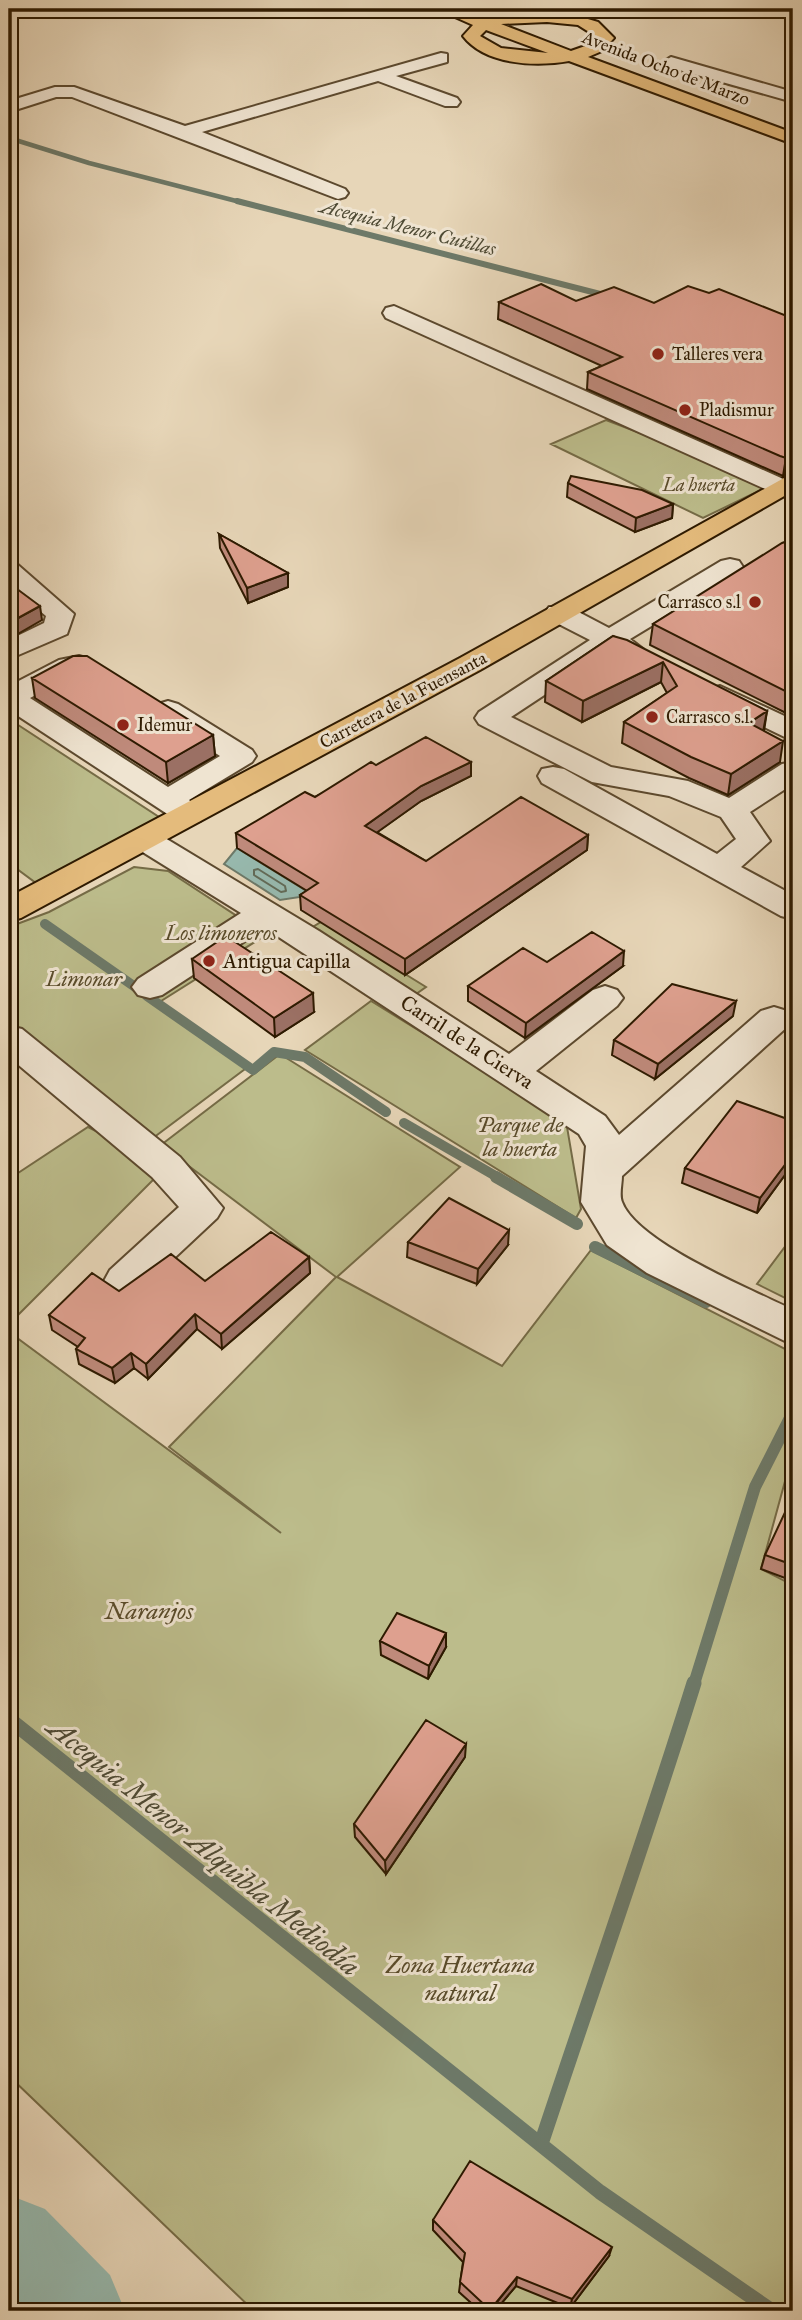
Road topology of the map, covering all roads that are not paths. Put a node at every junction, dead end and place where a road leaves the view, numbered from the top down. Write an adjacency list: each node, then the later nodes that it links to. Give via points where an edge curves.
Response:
1 (445, 9): 2 (main road, Avenida Ocho de Marzo)
2 (484, 16): 3 (main road, Avenida Ocho de Marzo, via 509,19); 4 (main road, Avenida Ocho de Marzo); 4 (main road, via 471,36 487,50 530,58)
3 (595, 50): 4 (main road); 11 (main road, Avenida Ocho de Marzo)
4 (574, 55): 13 (main road, Avenida Ocho de Marzo)
5 (441, 58): 7 (street)
6 (671, 62): 8 (street)
7 (379, 76): 9 (street); 12 (street)
8 (793, 97)
9 (451, 102)
10 (9, 107): 12 (street, via 55,92 74,92)
11 (793, 124)
12 (184, 132): 14 (street)
13 (793, 139)
14 (338, 193)
15 (394, 313): 16 (street)
16 (787, 484): 19 (main road, Carretera de la Fuensanta)
17 (730, 567): 20 (street)
18 (9, 571): 21 (street, via 60,614 57,628)
19 (559, 613): 20 (street); 26 (main road, Carretera de la Fuensanta)
20 (622, 645): 24 (street)
21 (9, 650)
22 (108, 672): 26 (street, via 97,664 69,666 9,697)
23 (141, 693): 26 (street, via 241,756)
24 (489, 718): 27 (street, via 603,775 677,788); 29 (street, via 469,730)
25 (793, 771): 27 (street)
26 (179, 807): 28 (main road, Carretera de la Fuensanta)
27 (732, 810): 29 (street, via 754,841)
28 (144, 839): 31 (main road, Carretera de la Fuensanta); 32 (street, Carril de la Cierva)
29 (719, 868): 30 (street)
30 (793, 909)
31 (9, 911)
32 (265, 913): 33 (street); 37 (street, Carril de la Cierva)
33 (150, 987)
34 (605, 998): 37 (street)
35 (774, 1019): 38 (street)
36 (9, 1038): 39 (street, via 166,1167 203,1208)
37 (513, 1070): 38 (street, Carril de la Cierva, via 592,1125 605,1145)
38 (604, 1170): 40 (street, Carril de la Cierva, via 601,1202 621,1234 661,1262)
39 (124, 1281)
40 (793, 1329)

